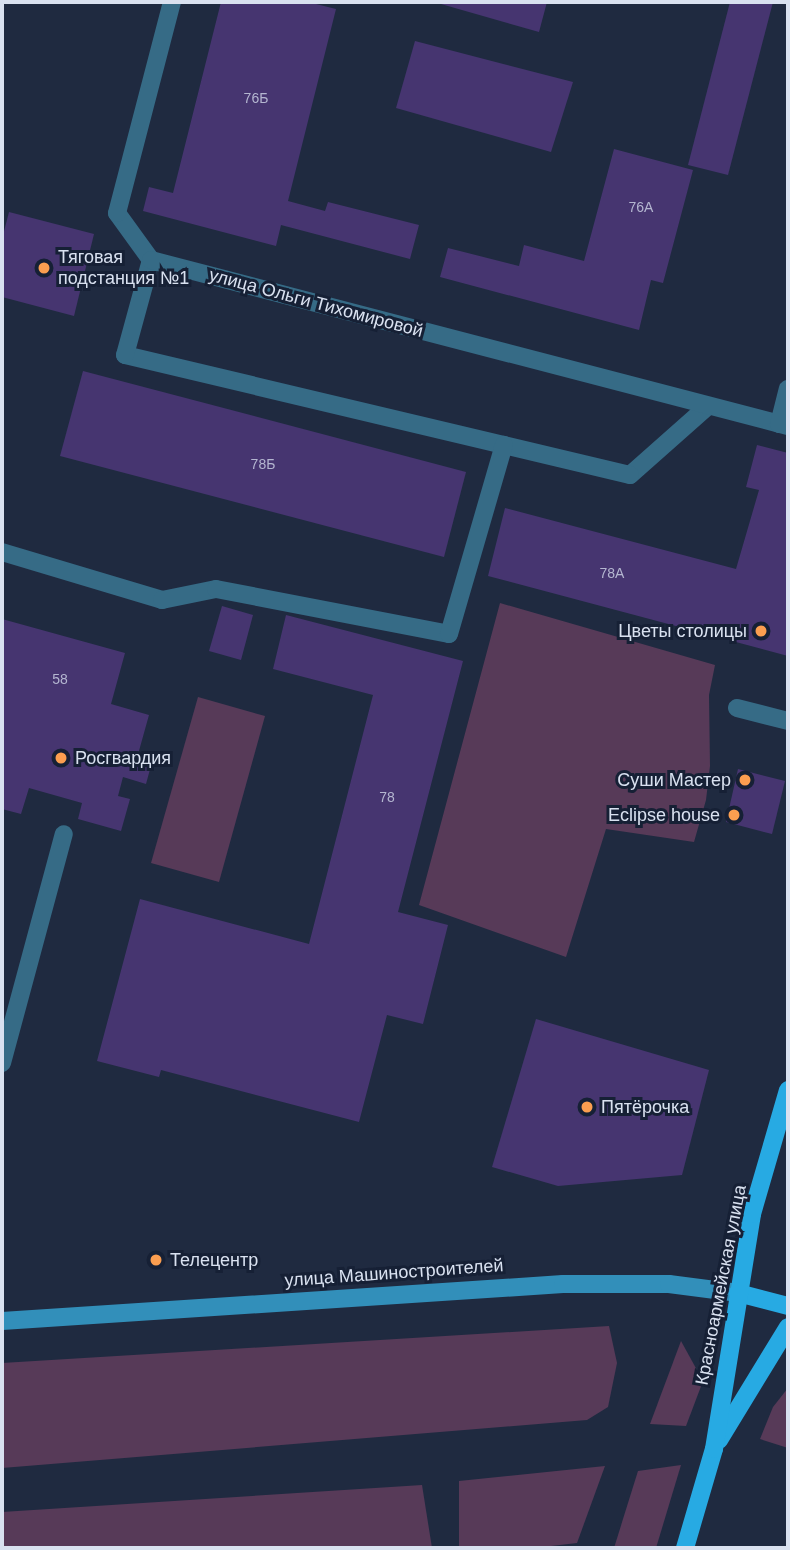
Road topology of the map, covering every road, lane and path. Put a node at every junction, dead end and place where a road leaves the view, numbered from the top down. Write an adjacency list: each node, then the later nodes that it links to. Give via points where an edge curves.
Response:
1 (172, 2): 2 (lane, via 117,212)
2 (151, 260): 4 (lane, улица Ольги Тихомировой); 6 (lane, via 125,355)
3 (788, 389): 5 (lane)
4 (708, 406): 5 (lane, улица Ольги Тихомировой); 6 (lane, via 630,475)
5 (784, 425)
6 (504, 445): 7 (lane, via 449,634 216,589 162,600)
7 (2, 552)
8 (737, 708): 9 (lane)
9 (788, 721)
10 (64, 834): 11 (lane)
11 (2, 1063)
12 (788, 1090): 13 (main road, Красноармейская улица, via 752,1214)
13 (738, 1293): 14 (main road, улица Машиностроителей); 15 (main road, улица Машиностроителей, via 669,1284 563,1283); 17 (main road, Красноармейская улица)
14 (788, 1306)
15 (2, 1321)
16 (788, 1327): 17 (main road, Красноармейская улица)
17 (714, 1449): 18 (main road, Красноармейская улица)
18 (685, 1548)

